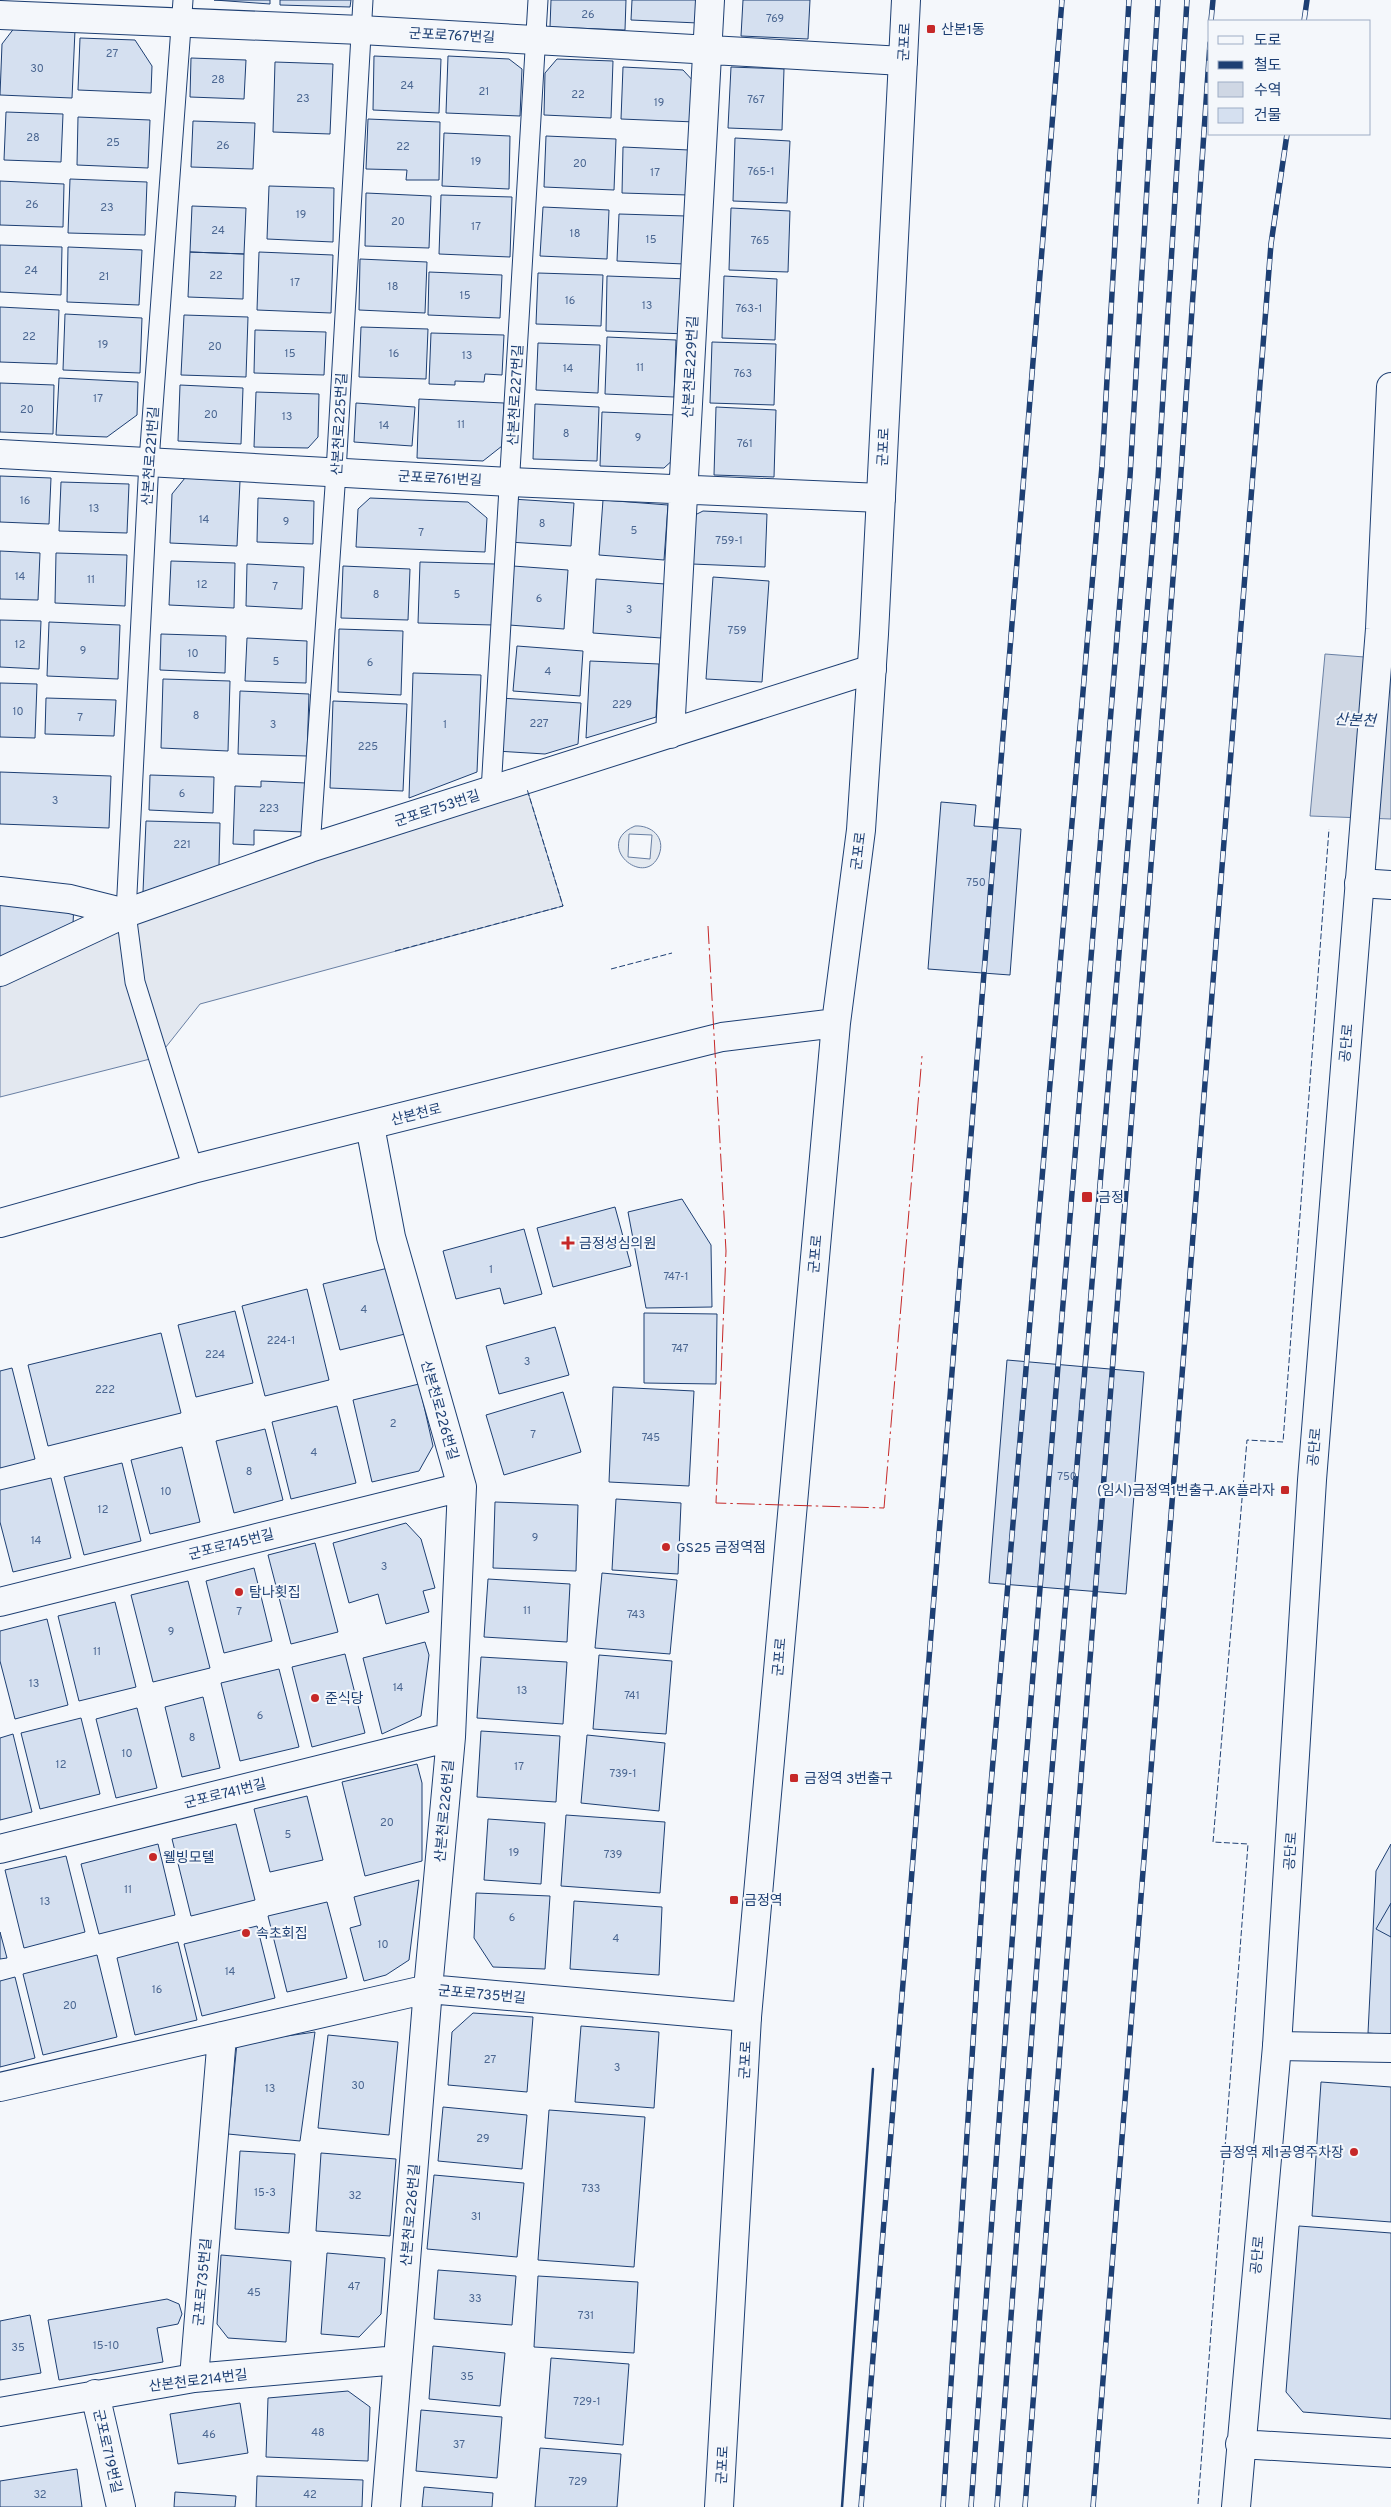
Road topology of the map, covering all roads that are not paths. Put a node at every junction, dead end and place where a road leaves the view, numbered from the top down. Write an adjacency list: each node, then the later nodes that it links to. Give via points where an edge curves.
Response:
1 (363, 0): 7 (lane, 산본천로225번길)
2 (538, 0): 8 (lane, 산본천로227번길)
3 (710, 0): 9 (street, 산본천로229번길)
4 (906, 0): 10 (street, 군포로)
5 (6, 10): 6 (street, 군포로767번길)
6 (182, 12): 7 (street, 군포로767번길); 13 (lane, 산본천로221번길)
7 (361, 30): 8 (street, 군포로767번길); 14 (lane, 산본천로225번길)
8 (536, 40): 9 (street, 군포로767번길); 15 (lane, 산본천로227번길)
9 (707, 50): 10 (street, 군포로767번길); 16 (street, 산본천로229번길)
10 (903, 61): 17 (street, 군포로)
11 (1391, 387): 18 (street, 공단로)
12 (0, 454): 13 (street, 군포로761번길)
13 (149, 461): 14 (street, 군포로761번길); 26 (lane, 산본천로221번길)
14 (336, 472): 15 (street, 군포로761번길); 22 (lane, 산본천로225번길)
15 (510, 482): 16 (street, 군포로761번길); 21 (lane, 산본천로227번길)
16 (684, 489): 17 (street, 군포로761번길); 20 (street, 산본천로229번길)
17 (881, 498): 19 (street, 군포로)
18 (1386, 587): 23 (street, 공단로)
19 (872, 669): 20 (street, 군포로753번길); 28 (street, 군포로, via 861,830)
20 (670, 734): 21 (street, 군포로753번길)
21 (491, 791): 22 (street, 군포로753번길)
22 (310, 848): 26 (street, 군포로753번길)
23 (1359, 883): 24 (street); 39 (street, 공단로, via 1312,1480)
24 (1391, 885)
25 (0, 891): 26 (street, via 70,899)
26 (126, 913): 27 (street, 군포로753번길); 30 (lane, 산본천로221번길, via 135,982)
27 (0, 972)
28 (836, 1023): 29 (street, 산본천로, via 722,1037); 37 (street, 군포로)
29 (370, 1126): 30 (street, 산본천로); 32 (street, 산본천로226번길, via 391,1237)
30 (193, 1169): 31 (street, 산본천로)
31 (0, 1224)
32 (462, 1487): 33 (street, 군포로745번길); 34 (street, 산본천로226번길)
33 (0, 1602)
34 (451, 1737): 35 (street, 군포로741번길); 36 (street, 산본천로226번길)
35 (0, 1849)
36 (428, 1989): 37 (street, 군포로735번길); 38 (street, 군포로735번길); 42 (street, 산본천로226번길)
37 (747, 2017): 50 (street, 군포로)
38 (222, 2036): 41 (street, 군포로735번길); 43 (street, 군포로735번길)
39 (1277, 2046): 40 (street); 46 (street, 공단로)
40 (1391, 2048)
41 (0, 2087)
42 (398, 2360): 43 (street, 산본천로214번길); 49 (street, 산본천로226번길)
43 (194, 2378): 44 (street, 산본천로214번길)
44 (95, 2394): 45 (street, 산본천로214번길); 48 (street, 군포로719번길)
45 (0, 2412)
46 (1240, 2444): 47 (street); 51 (street, 공단로)
47 (1391, 2452)
48 (121, 2507)
49 (386, 2507)
50 (719, 2507)
51 (1236, 2507)

